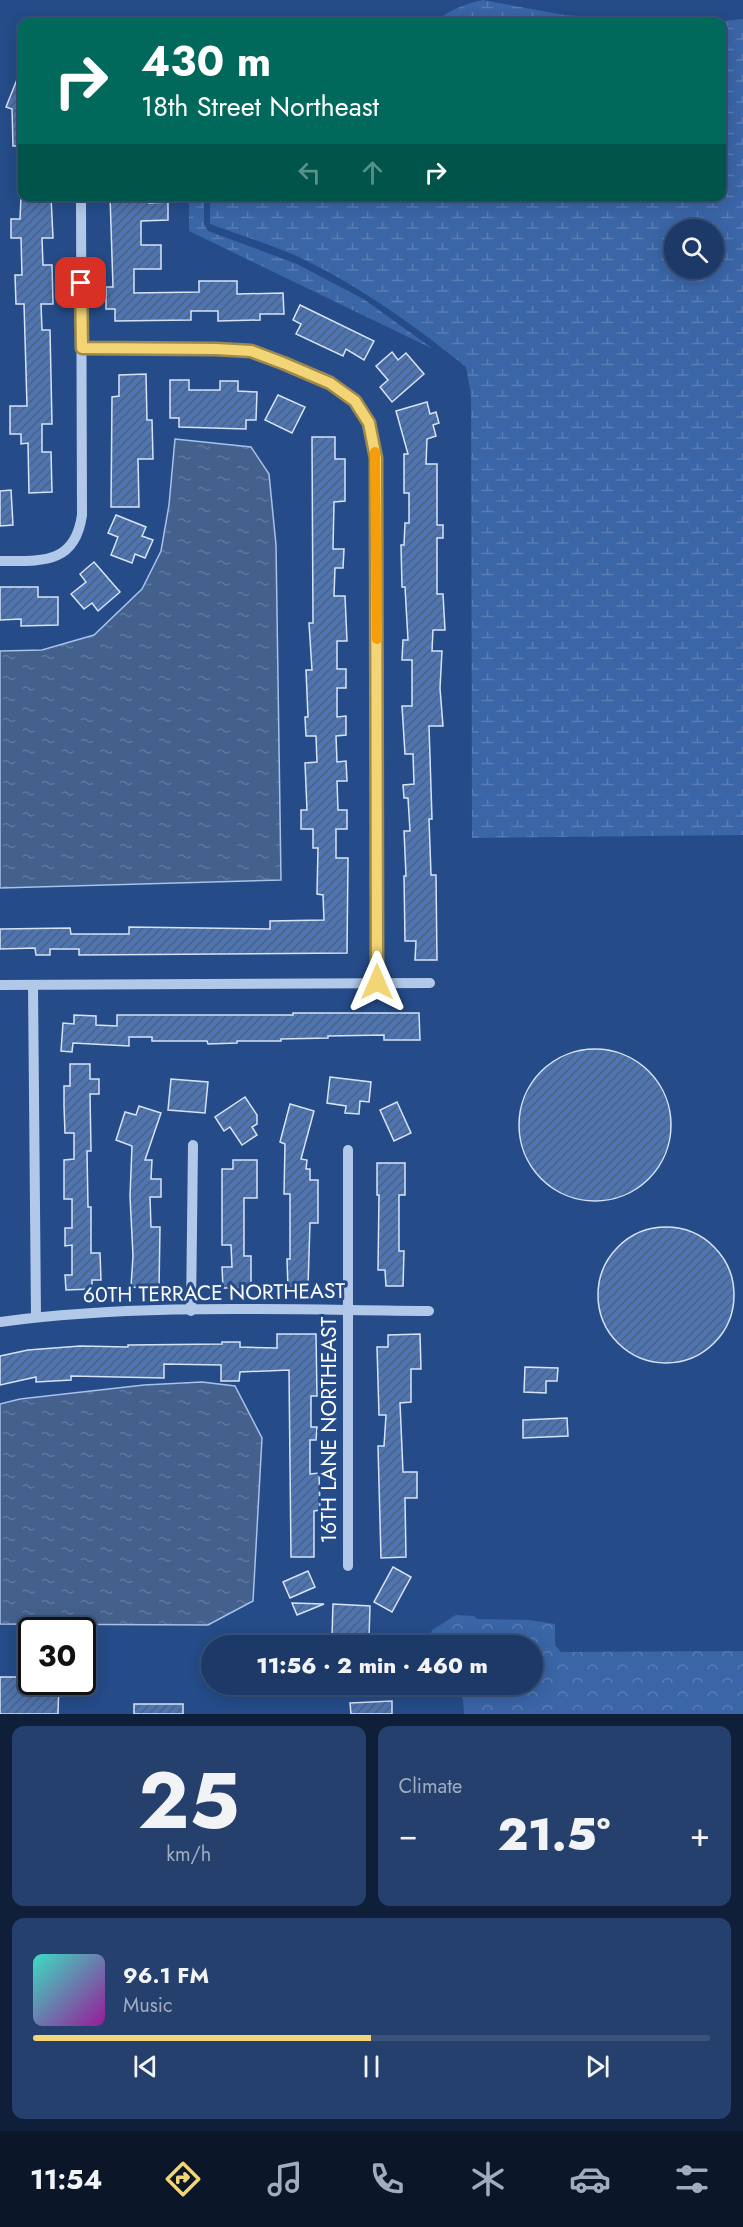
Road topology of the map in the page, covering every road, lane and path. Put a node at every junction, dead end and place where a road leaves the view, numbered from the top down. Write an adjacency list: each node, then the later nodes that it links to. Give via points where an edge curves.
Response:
1 (81, 201): 2 (street)
2 (82, 348): 3 (street, via 80,527 76,538 54,558); 4 (street, via 251,351 330,383 355,401 369,423 376,458)
3 (0, 561)
4 (377, 982): 5 (street); 7 (street)
5 (430, 982)
6 (0, 985): 7 (street)
7 (33, 985): 13 (street)
8 (193, 1145): 10 (street)
9 (348, 1150): 11 (street, 16TH LANE NORTHEAST)
10 (191, 1311): 11 (street, 60TH TERRACE NORTHEAST); 13 (street, 60TH TERRACE NORTHEAST)
11 (348, 1311): 12 (street, 60TH TERRACE NORTHEAST); 15 (street, 16TH LANE NORTHEAST)
12 (429, 1311)
13 (36, 1317): 14 (street, 60TH TERRACE NORTHEAST)
14 (0, 1322)
15 (348, 1566)

